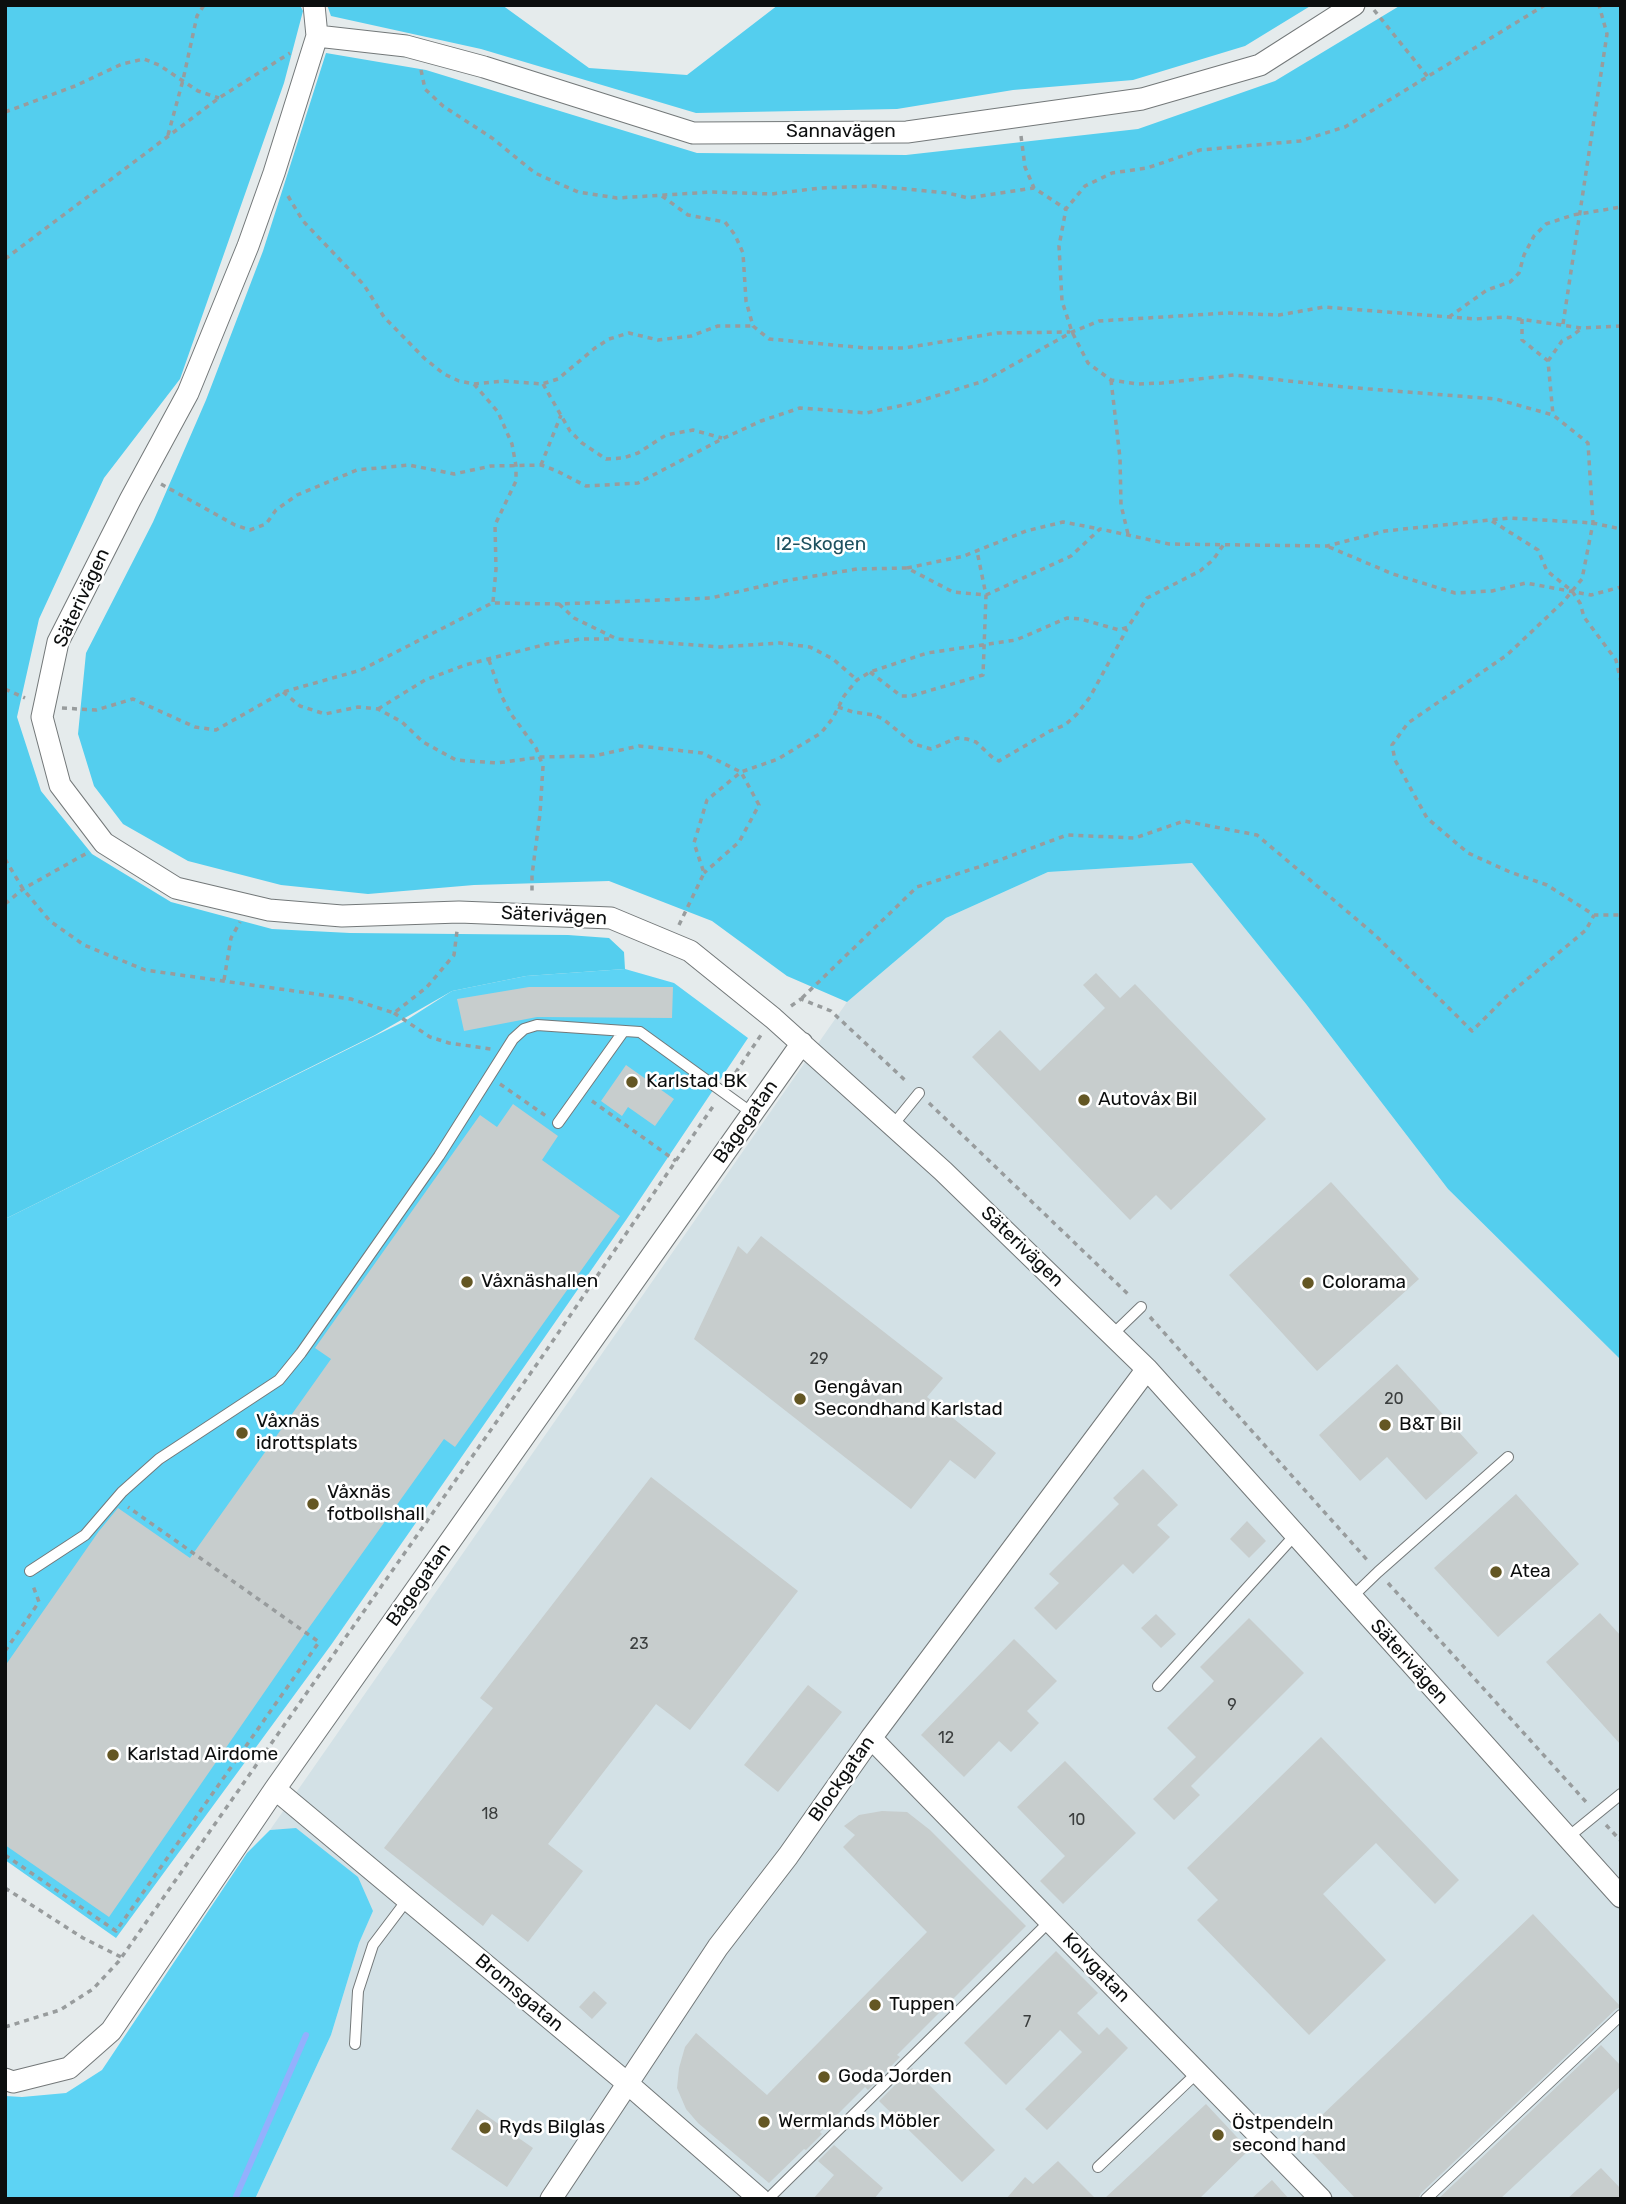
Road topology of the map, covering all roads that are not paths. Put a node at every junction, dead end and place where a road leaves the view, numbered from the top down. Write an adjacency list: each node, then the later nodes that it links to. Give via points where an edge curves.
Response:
1 (314, 5): 3 (street)
2 (1354, 5): 3 (street, Sannavägen, via 1260,65 1142,99 907,132 693,133 406,46)
3 (317, 36): 5 (street, Säterivägen, via 248,246 188,393 58,642 42,717 60,785 104,843 176,888 269,910 342,916 459,912 611,918 690,951)
4 (623, 1032): 7 (lane, via 649,1036); 8 (lane); 15 (lane, via 537,1025 524,1029 279,1380 159,1459 85,1535)
5 (802, 1043): 7 (street, Bågegatan); 9 (street, Säterivägen)
6 (919, 1093): 9 (lane)
7 (752, 1113): 19 (street, Bågegatan)
8 (558, 1123)
9 (893, 1125): 11 (street, Säterivägen)
10 (1141, 1307): 11 (lane)
11 (1112, 1335): 12 (street, Säterivägen)
12 (1147, 1369): 14 (street, Säterivägen); 18 (street, Blockgatan)
13 (1508, 1457): 16 (lane)
14 (1295, 1535): 16 (street, Säterivägen); 17 (lane)
15 (30, 1571)
16 (1351, 1598): 21 (street, Säterivägen)
17 (1158, 1686)
18 (871, 1738): 24 (street, Kolvgatan); 29 (street, Blockgatan, via 718,1947)
19 (275, 1789): 23 (street, Bromsgatan); 28 (street, Bågegatan, via 111,2031 69,2068 13,2082)
20 (1621, 1794): 21 (lane)
21 (1567, 1838): 22 (street, Säterivägen)
22 (1621, 1897)
23 (407, 1900): 26 (lane, via 373,1945 358,1991); 29 (street, Bromsgatan)
24 (1050, 1921): 27 (street, Kolvgatan); 33 (lane)
25 (1621, 2015): 35 (lane)
26 (355, 2044)
27 (1198, 2072): 30 (lane); 34 (street, Kolvgatan)
28 (5, 2079)
29 (627, 2083): 31 (street, Blockgatan); 32 (street, Bromsgatan)
30 (1098, 2167)
31 (551, 2199)
32 (760, 2199)
33 (768, 2199)
34 (1321, 2199)
35 (1426, 2199)

